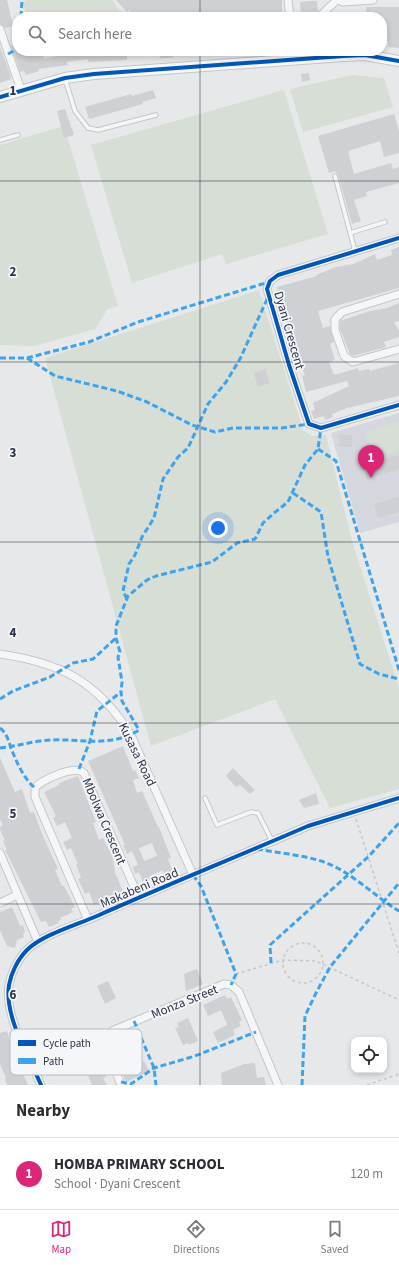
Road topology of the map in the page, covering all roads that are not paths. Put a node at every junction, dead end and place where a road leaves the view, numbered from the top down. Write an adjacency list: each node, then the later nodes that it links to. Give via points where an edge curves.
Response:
1 (288, 0): 4 (street)
2 (337, 0): 3 (street); 5 (street)
3 (373, 0)
4 (289, 12)
5 (324, 12)
6 (0, 29): 11 (street)
7 (282, 56): 10 (street)
8 (365, 56): 9 (street)
9 (399, 61)
10 (65, 78): 11 (street); 13 (lane, via 75,111 88,128 98,130)
11 (21, 90): 12 (street)
12 (0, 97)
13 (156, 115)
14 (18, 135): 15 (lane)
15 (0, 140)
16 (335, 176): 18 (lane)
17 (384, 222): 18 (lane)
18 (350, 233): 20 (lane)
19 (399, 238): 20 (street, Dyani Crescent)
20 (355, 251): 23 (street, Dyani Crescent, via 274,277 268,286 268,297 309,424 321,428)
21 (399, 294): 22 (street, via 342,312 337,315 334,324 344,356 352,362)
22 (399, 349)
23 (399, 405)
24 (0, 654): 29 (street, Kusasa Road, via 28,658 62,669 96,692 120,718 131,735)
25 (205, 798): 27 (lane, via 217,825 251,812 258,813)
26 (399, 798): 27 (street, Makabeni Road, via 308,826)
27 (272, 841): 29 (street, Makabeni Road)
28 (0, 853): 30 (street)
29 (193, 876): 31 (street, Makabeni Road)
30 (18, 895): 32 (street); 34 (street)
31 (139, 898): 33 (street, Makabeni Road); 33 (street, Mbolwa Crescent, via 82,770 74,769 41,782 35,788 35,797)
32 (0, 903)
33 (88, 920): 34 (street, Makabeni Road)
34 (38, 942): 36 (street, Makabeni Road, via 19,960 9,984)
35 (0, 994): 36 (street)
36 (8, 998): 37 (street, Makabeni Road)
37 (17, 1029)
38 (117, 1029): 43 (street, Monza Street, via 224,984 231,985 239,992)
39 (37, 1075): 41 (street, Makabeni Road)
40 (117, 1075): 42 (street, Monza Street)
41 (41, 1085)
42 (121, 1085)
43 (278, 1085)

